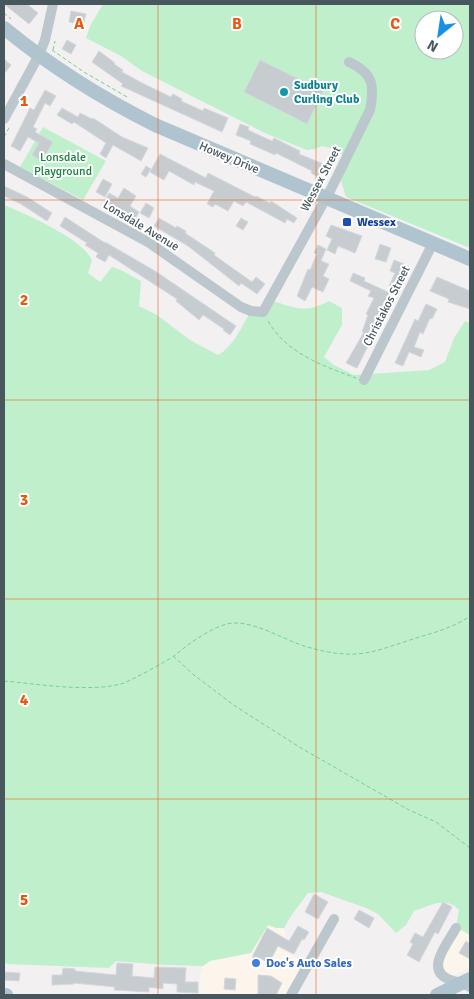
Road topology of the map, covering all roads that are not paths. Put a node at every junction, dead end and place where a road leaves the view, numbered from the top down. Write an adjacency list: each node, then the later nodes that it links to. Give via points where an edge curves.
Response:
1 (53, 4): 3 (street)
2 (9, 24): 3 (main road, Howey Drive)
3 (41, 50): 5 (street); 7 (main road, Howey Drive, via 92,90 155,125)
4 (349, 62): 7 (street, Wessex Street, via 362,68 369,76 373,97 370,110)
5 (4, 119)
6 (4, 164): 10 (street, Lonsdale Avenue, via 148,242 240,307)
7 (325, 198): 8 (main road, Howey Drive); 10 (street, Wessex Street)
8 (433, 243): 9 (main road, Howey Drive); 11 (street, Christakos Street)
9 (470, 258)
10 (263, 312)
11 (364, 380)
12 (334, 919): 15 (street)
13 (456, 928): 14 (street, via 437,962 437,969 448,979)
14 (468, 983): 16 (main road)
15 (291, 995)
16 (437, 995)

